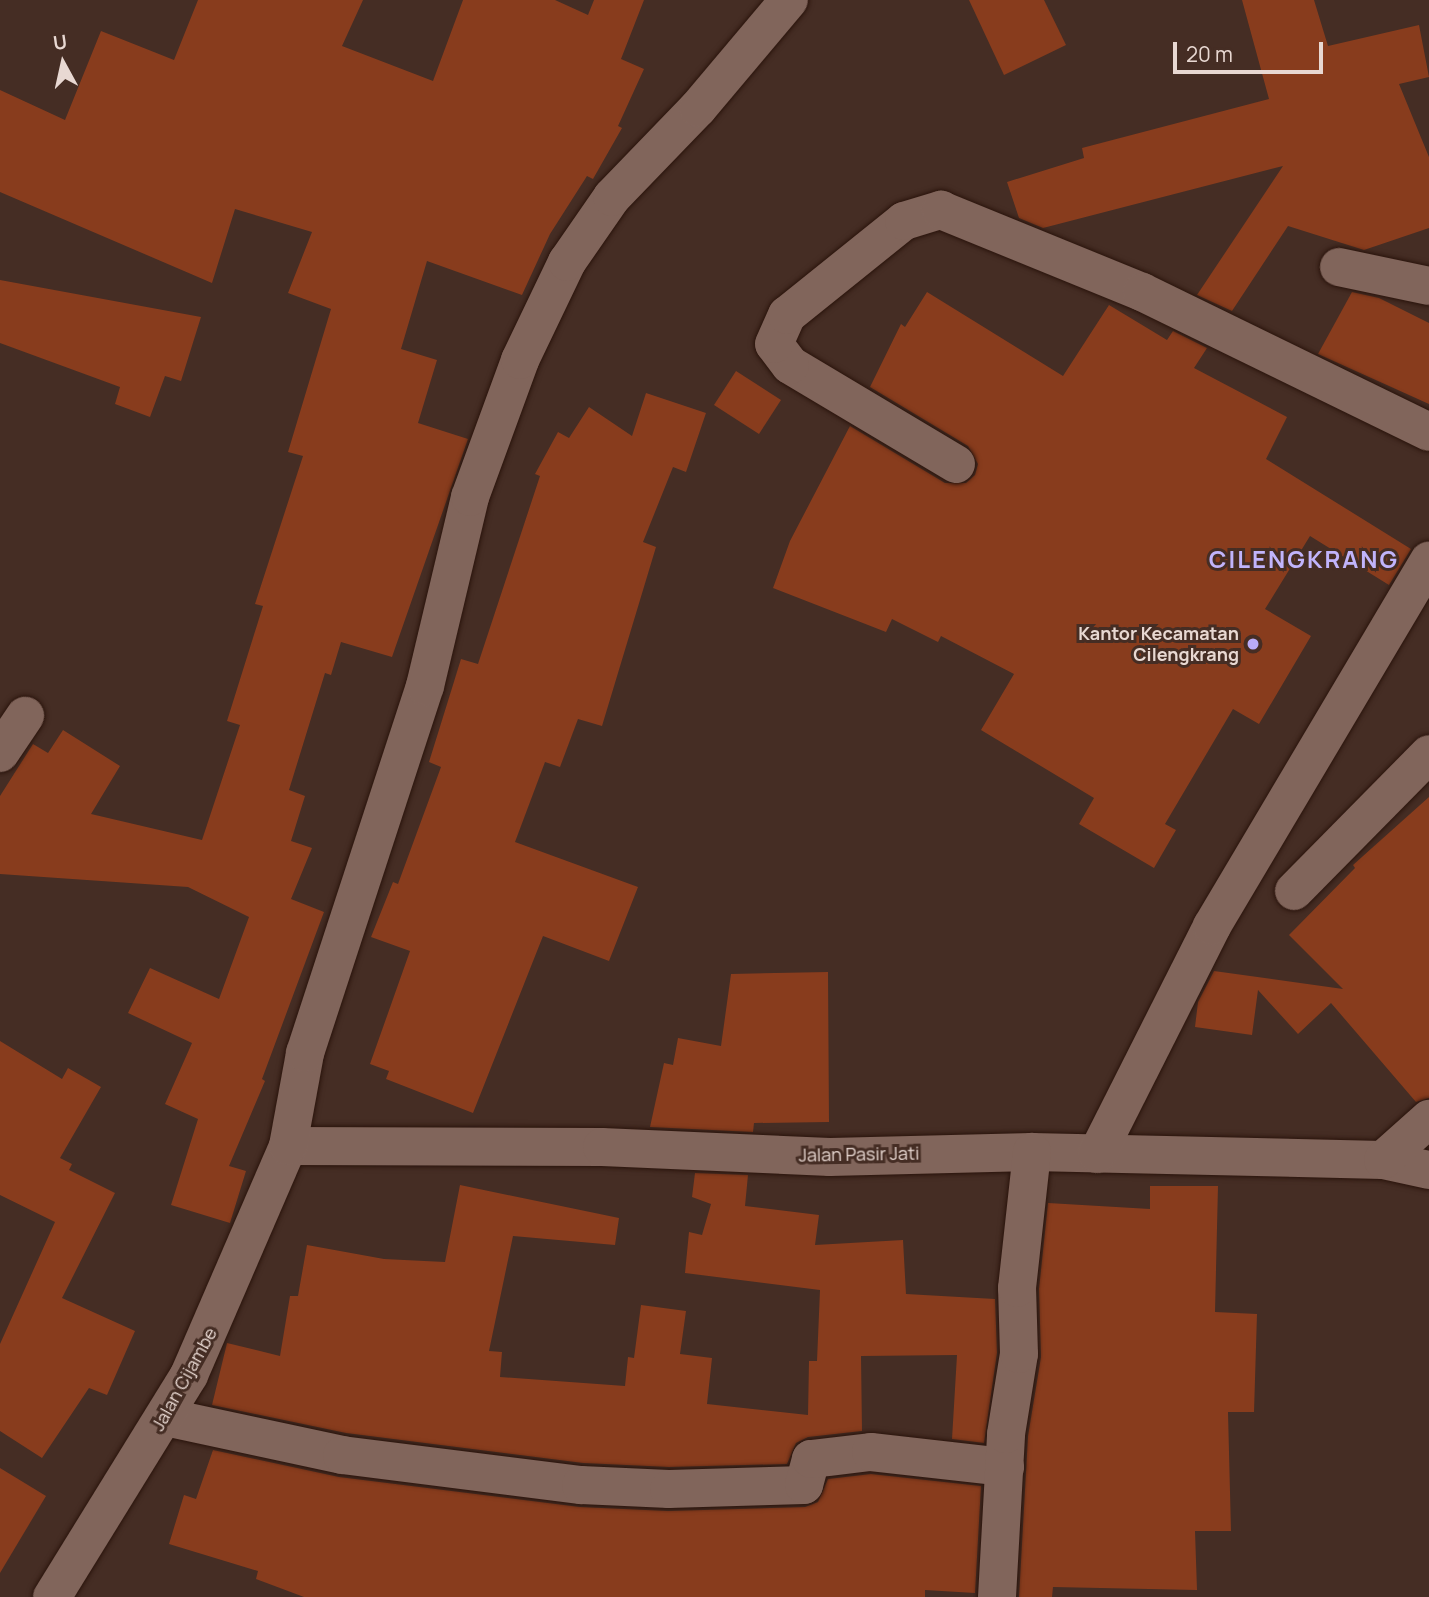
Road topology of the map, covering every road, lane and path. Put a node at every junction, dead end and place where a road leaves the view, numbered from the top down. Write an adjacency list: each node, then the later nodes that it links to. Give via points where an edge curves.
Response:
1 (789, 0): 12 (street, Jalan Cijambe, via 698,108 612,197 568,262 520,360 470,497 425,685 305,1053)
2 (1339, 267): 3 (street)
3 (1429, 286)
4 (1429, 432): 5 (street, via 1142,292 941,210 904,221 787,316 774,344 790,365)
5 (956, 464)
6 (1429, 561): 14 (street, via 1212,926)
7 (25, 716): 8 (street)
8 (0, 753)
9 (1429, 754): 10 (street)
10 (1294, 891)
11 (1429, 1119): 15 (street)
12 (288, 1146): 13 (street, Jalan Pasir Jati, via 602,1147 830,1157); 17 (street, Jalan Cijambe, via 218,1316)
13 (1031, 1152): 14 (street, Jalan Pasir Jati); 18 (street, via 1017,1287 1019,1354)
14 (1097, 1154): 15 (street, Jalan Pasir Jati)
15 (1383, 1160): 16 (street, Jalan Pasir Jati)
16 (1429, 1170)
17 (165, 1417): 18 (street, via 342,1455 581,1485 668,1489 804,1485 811,1459 871,1452); 19 (street, Jalan Cijambe)
18 (1004, 1467): 20 (street)
19 (52, 1597)
20 (997, 1597)

